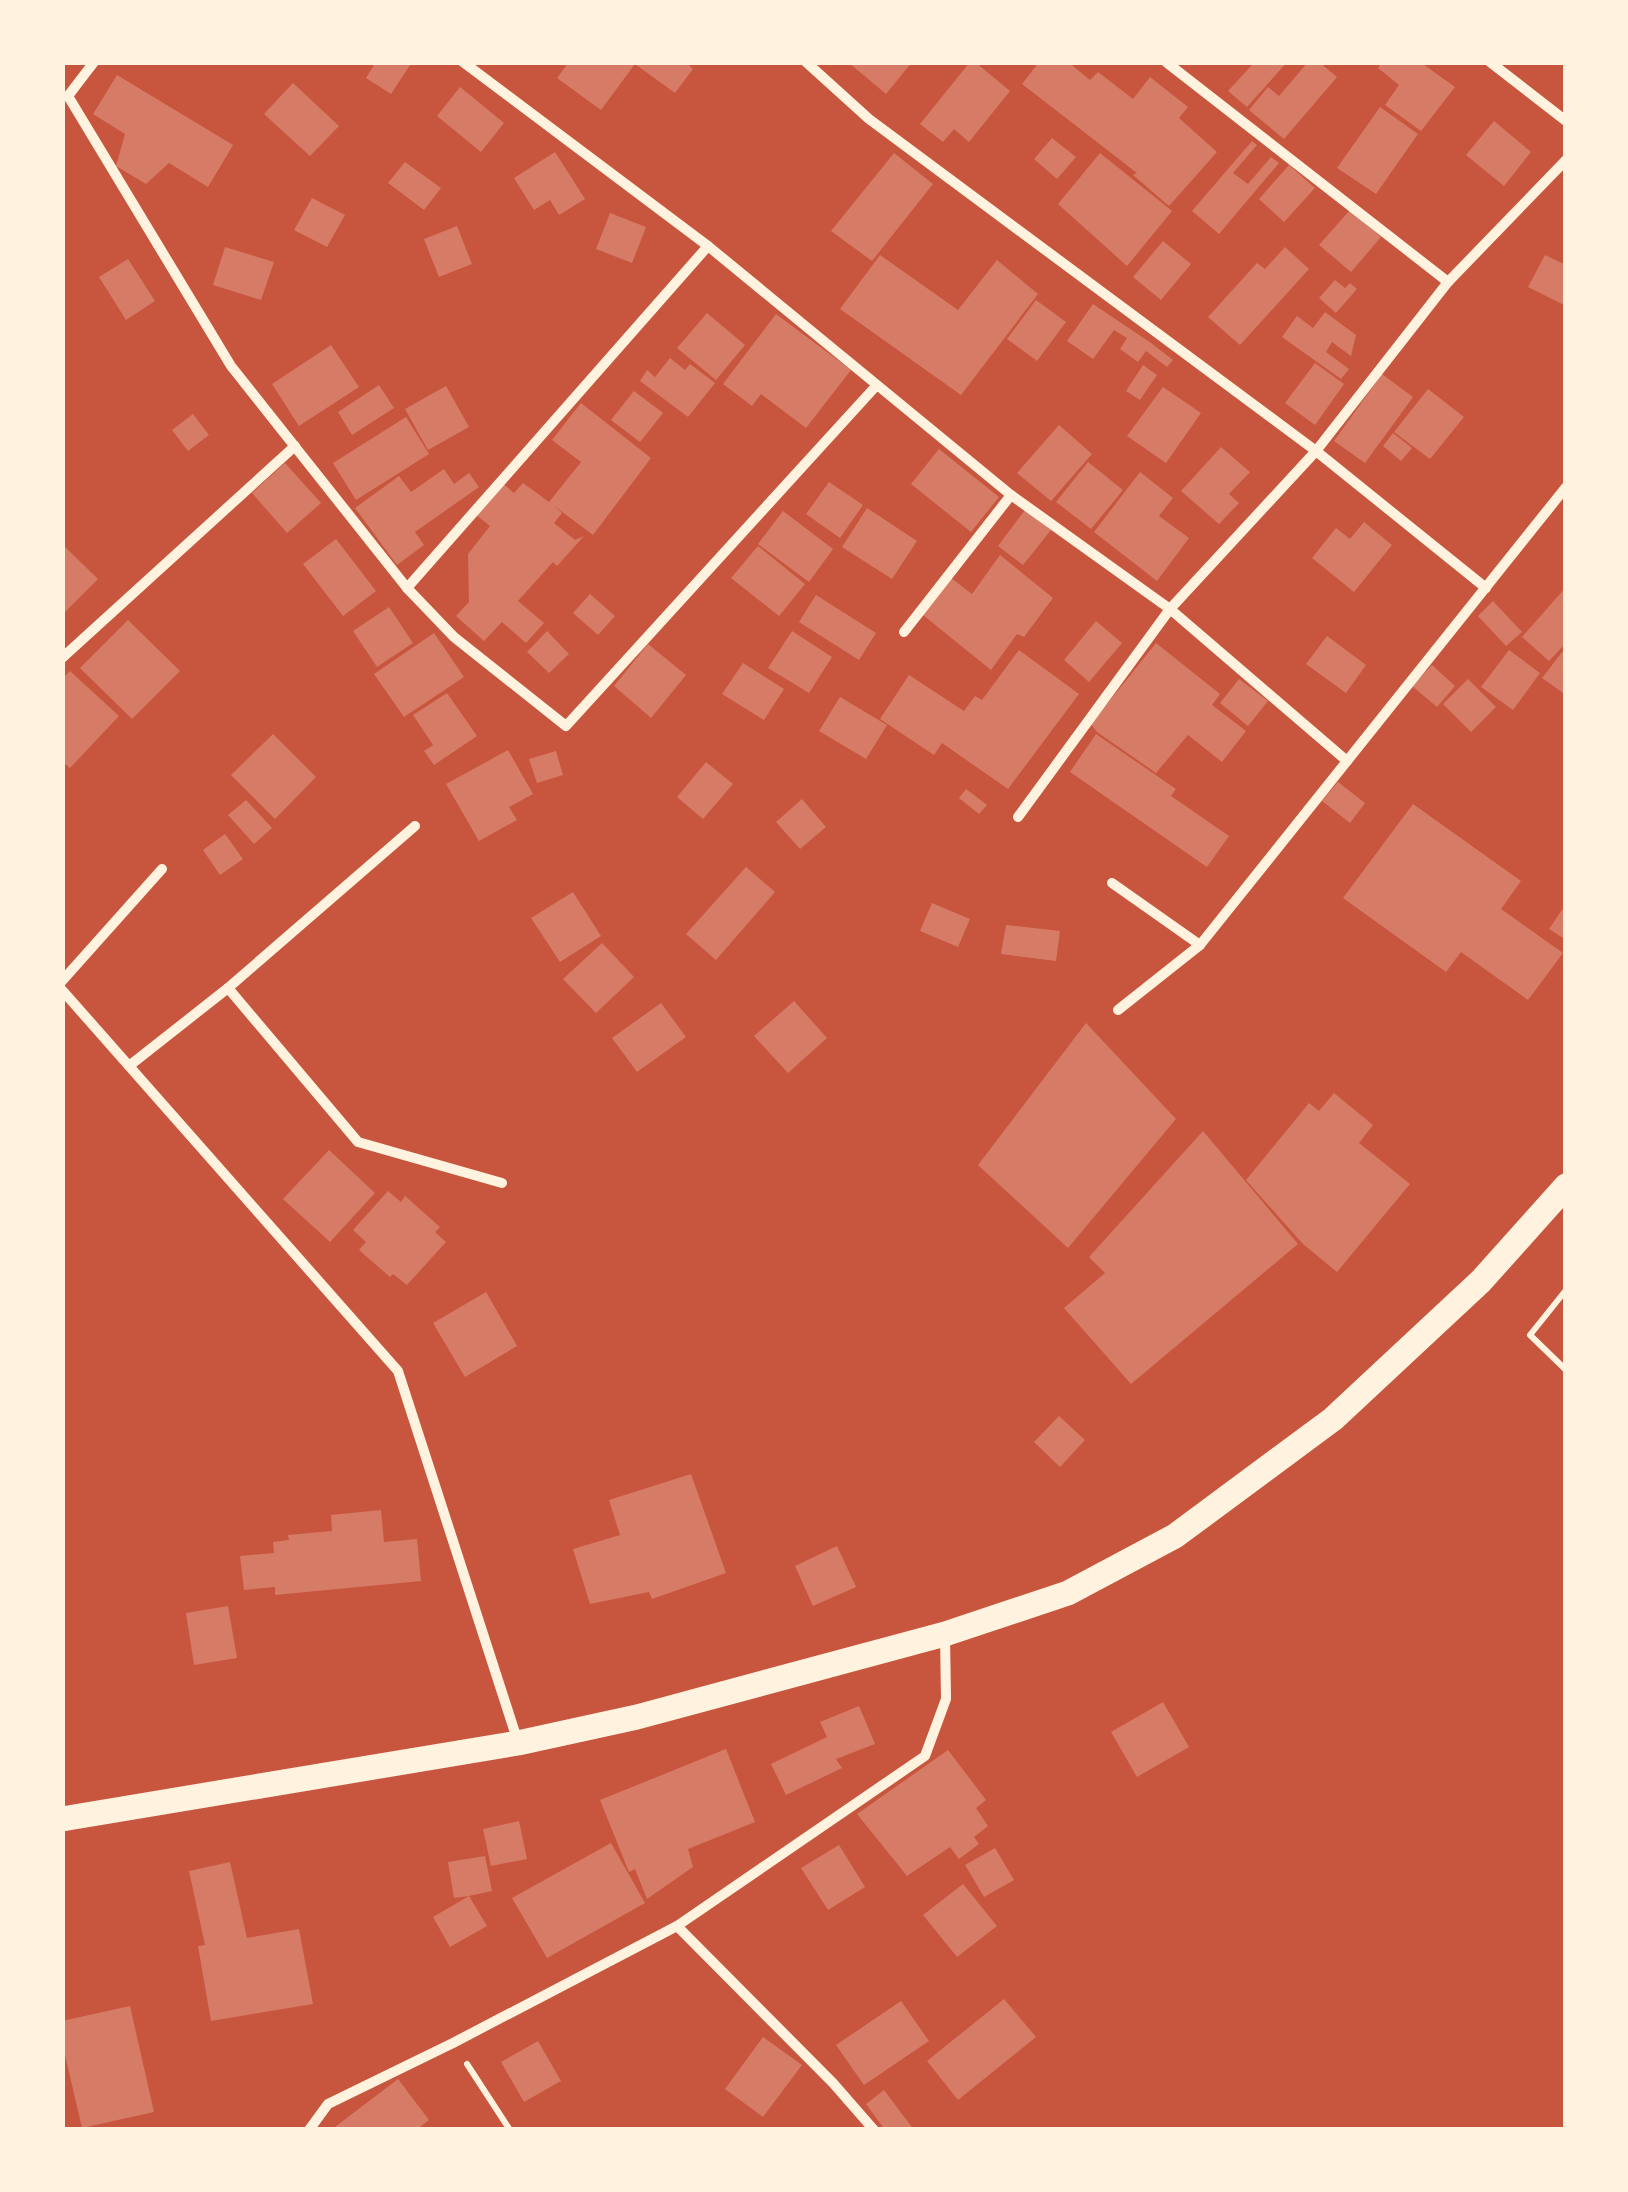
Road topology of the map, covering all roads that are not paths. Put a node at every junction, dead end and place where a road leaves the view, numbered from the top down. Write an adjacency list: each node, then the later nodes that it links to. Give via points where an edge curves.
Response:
1 (94, 62): 11 (street, via 68,96 231,366)
2 (463, 62): 8 (street)
3 (806, 62): 12 (street, via 870,119)
4 (1166, 62): 9 (street)
5 (1490, 62): 6 (street)
6 (1566, 121)
7 (1566, 160): 9 (street)
8 (708, 246): 10 (street); 15 (street)
9 (1448, 282): 12 (street)
10 (876, 386): 14 (street); 15 (street, via 566,726 454,637)
11 (295, 446): 15 (street); 19 (street)
12 (1316, 451): 16 (street); 17 (street)
13 (1566, 487): 16 (street)
14 (1011, 495): 17 (street); 18 (street)
15 (407, 588)
16 (1486, 588): 20 (street)
17 (1170, 609): 20 (street); 21 (street)
18 (904, 632)
19 (62, 658)
20 (1347, 761): 25 (street)
21 (1018, 817)
22 (415, 826): 27 (street)
23 (162, 869): 26 (street)
24 (1112, 883): 25 (street)
25 (1200, 944): 29 (street)
26 (62, 981)
27 (228, 988): 30 (street); 31 (street, via 358,1142)
28 (62, 990): 30 (street)
29 (1118, 1010)
30 (130, 1066): 34 (street, via 398,1371)
31 (502, 1183)
32 (1566, 1186): 33 (main road, via 1482,1282 1333,1419 1175,1536 1068,1594)
33 (945, 1634): 34 (main road, via 637,1718); 36 (street, via 946,1699 924,1756)
34 (518, 1743): 35 (main road)
35 (62, 1819)
36 (677, 1926): 37 (street, via 328,2104); 38 (street)
37 (309, 2130)
38 (874, 2130)

